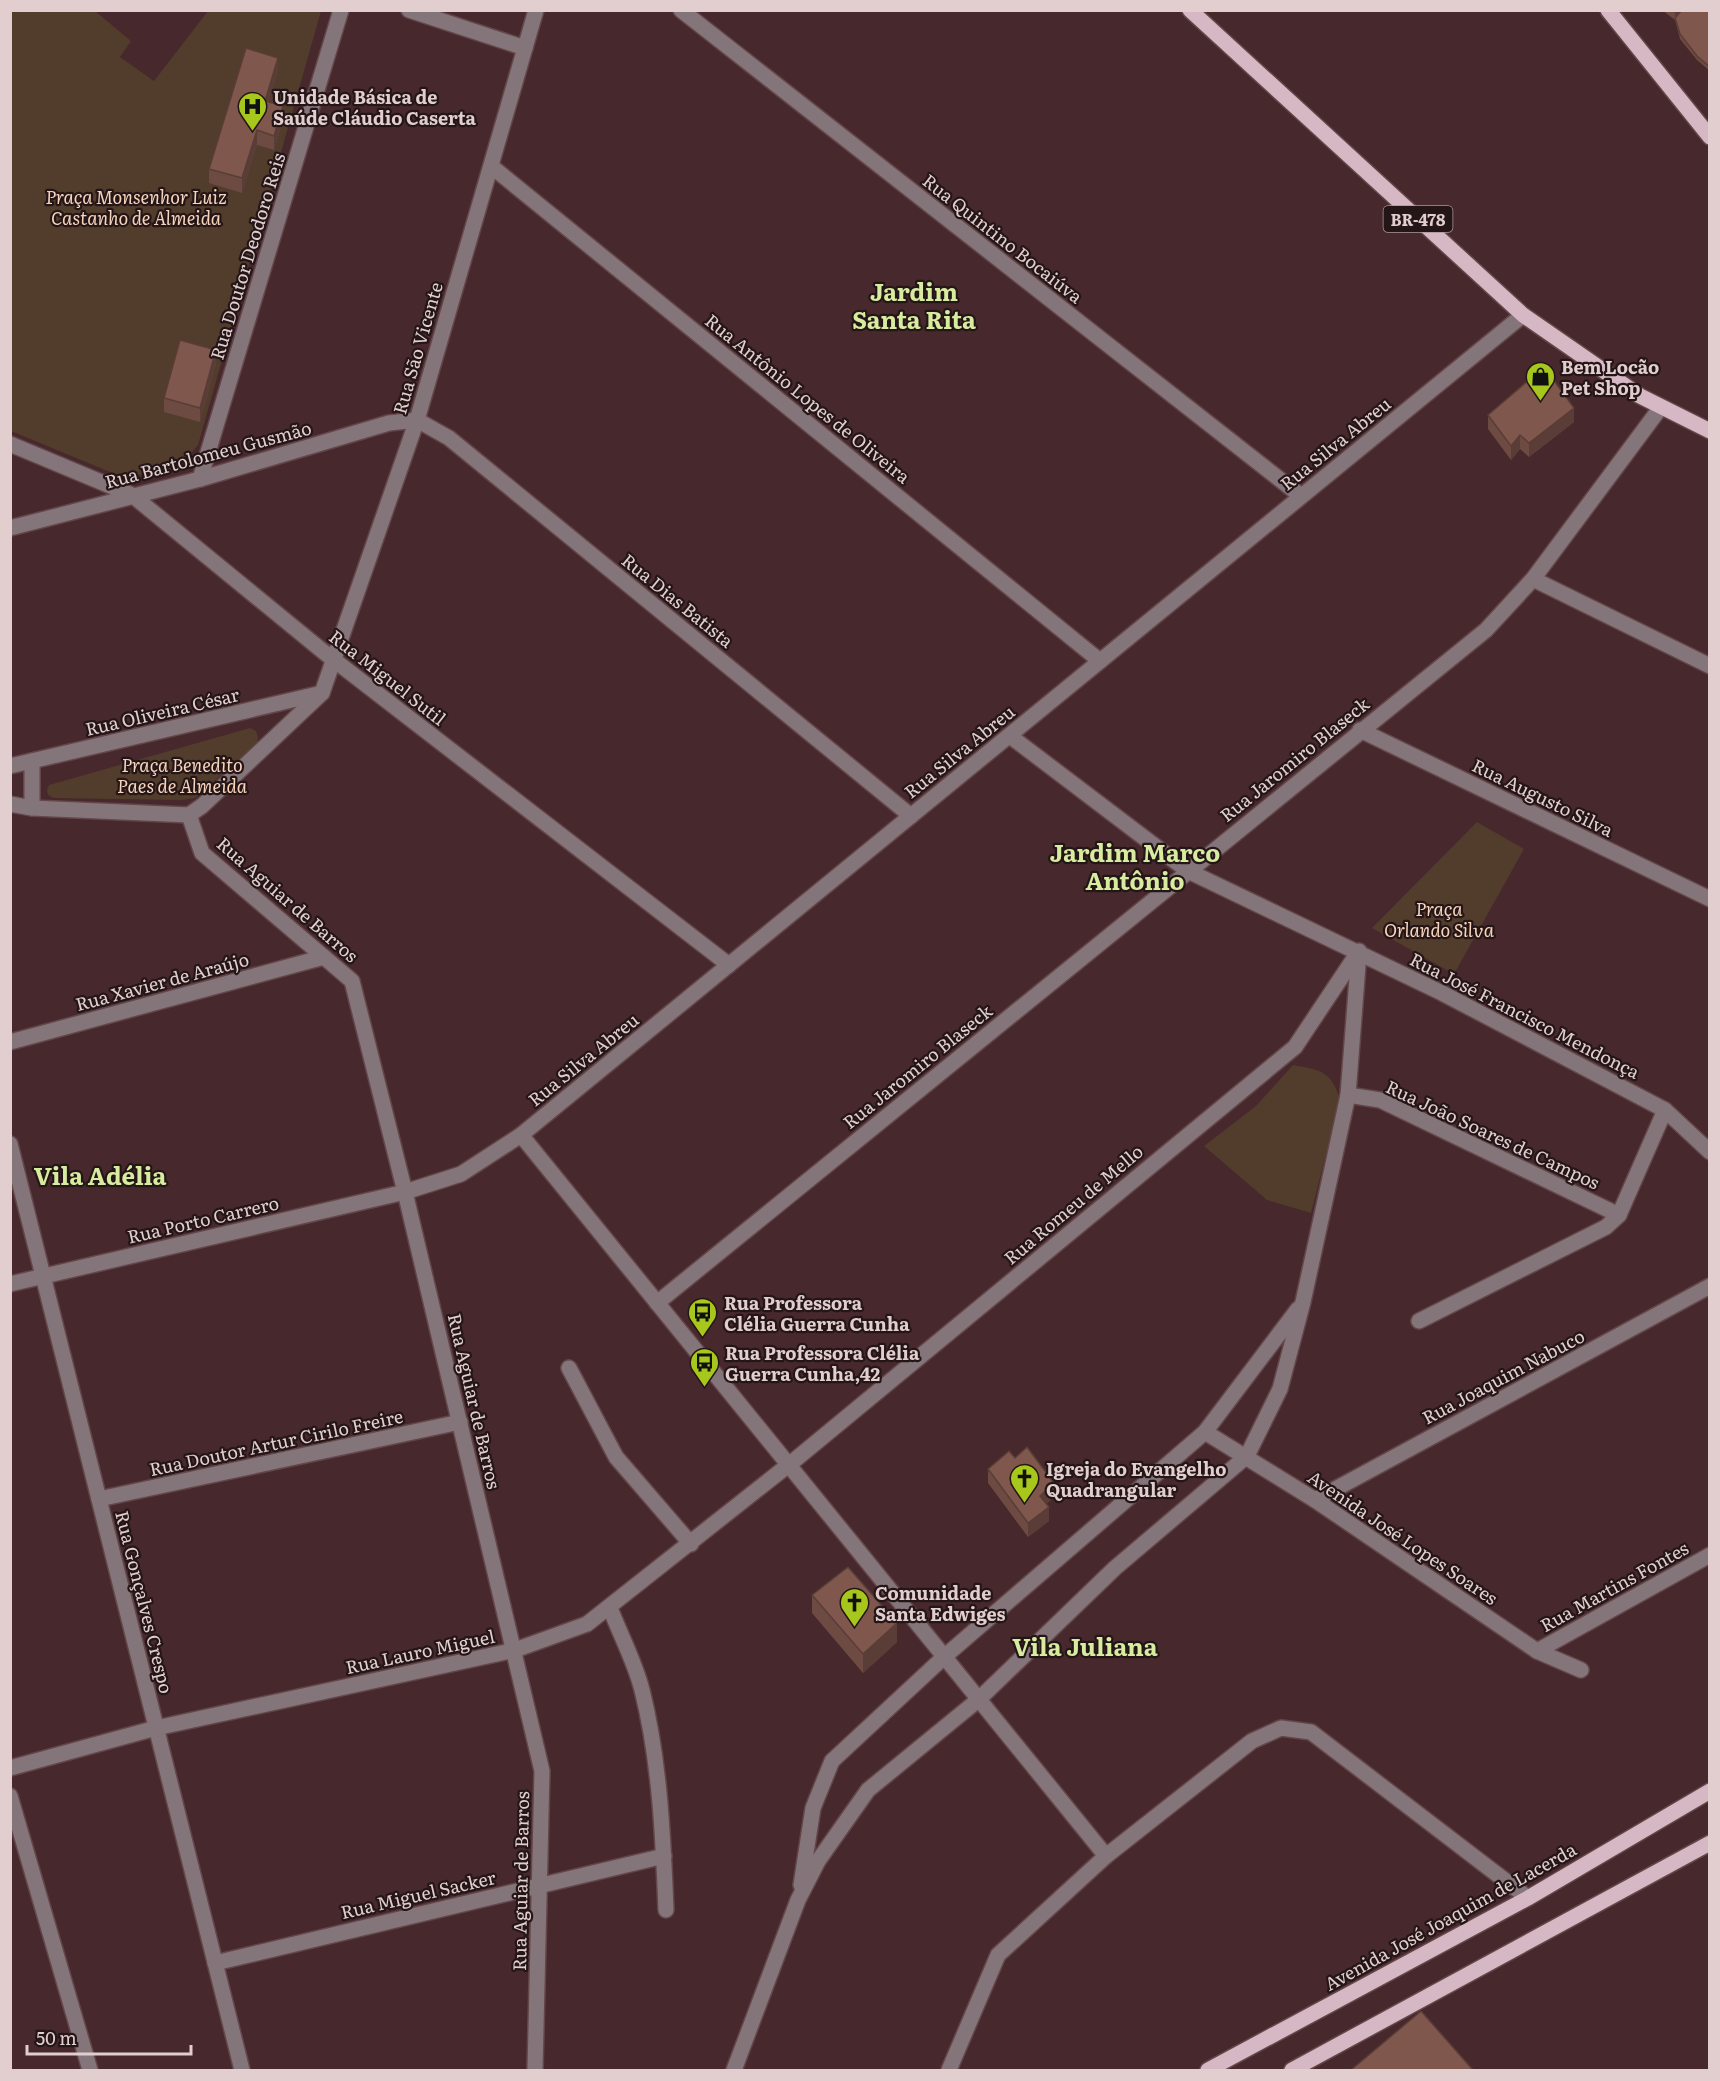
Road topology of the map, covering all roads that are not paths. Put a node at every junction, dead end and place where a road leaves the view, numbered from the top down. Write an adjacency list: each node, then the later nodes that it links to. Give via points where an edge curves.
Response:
1 (341, 10): 15 (street, Rua Doutor Deodoro Reis)
2 (410, 10): 7 (street)
3 (536, 10): 7 (street, Rua São Vicente)
4 (681, 10): 17 (street, Rua Quintino Bocaiúva)
5 (1190, 10): 10 (main road, BR-478)
6 (1608, 10): 8 (main road)
7 (525, 48): 9 (street, Rua São Vicente)
8 (1710, 137)
9 (491, 166): 12 (street, Rua São Vicente); 21 (street, Rua Antônio Lopes de Oliveira)
10 (1522, 315): 11 (main road, BR-478); 17 (street, Rua Silva Abreu)
11 (1661, 407): 13 (main road, BR-478); 19 (street, Rua Jaromiro Blaseck)
12 (417, 420): 15 (street, Rua Bartolomeu Gusmão, via 389,423); 20 (street, Rua São Vicente); 33 (street, Rua Dias Batista, via 449,438)
13 (1710, 431)
14 (10, 444): 16 (street, Rua Miguel Sutil)
15 (200, 479): 16 (street, Rua Bartolomeu Gusmão)
16 (132, 495): 18 (street, Rua Bartolomeu Gusmão); 20 (street, Rua Miguel Sutil)
17 (1301, 496): 21 (street, Rua Silva Abreu)
18 (10, 528)
19 (1533, 579): 22 (street); 25 (street, Rua Jaromiro Blaseck, via 1486,630)
20 (335, 661): 23 (street, Rua São Vicente); 38 (street, Rua Miguel Sutil)
21 (1100, 661): 26 (street, Rua Silva Abreu)
22 (1710, 666)
23 (322, 693): 24 (street, Rua Oliveira César); 27 (street)
24 (258, 708): 27 (street, via 276,714 280,720); 28 (street, Rua Oliveira César)
25 (1360, 730): 34 (street, Rua Jaromiro Blaseck); 35 (street, Rua Augusto Silva)
26 (1010, 736): 33 (street, Rua Silva Abreu); 34 (street, Rua José Francisco Mendonça)
27 (274, 738): 32 (street)
28 (32, 761): 29 (street, Rua Oliveira César); 31 (street)
29 (10, 766)
30 (10, 804): 31 (street)
31 (32, 808): 32 (street)
32 (189, 815): 37 (street, Rua Aguiar de Barros, via 202,853)
33 (911, 816): 38 (street, Rua Silva Abreu)
34 (1188, 870): 36 (street, Rua José Francisco Mendonça); 51 (street, Rua Jaromiro Blaseck)
35 (1710, 899)
36 (1359, 951): 40 (street); 41 (street, Rua José Francisco Mendonça); 57 (street, Rua Romeu de Mello, via 1295,1047)
37 (324, 957): 39 (street, Rua Xavier de Araújo); 45 (street, Rua Aguiar de Barros, via 352,981)
38 (729, 964): 42 (street, Rua Silva Abreu)
39 (10, 1042)
40 (1348, 1095): 46 (street, Rua João Soares de Campos, via 1380,1100); 50 (street)
41 (1665, 1110): 44 (street, Rua José Francisco Mendonça); 46 (street)
42 (521, 1135): 45 (street, Rua Silva Abreu, via 461,1174); 51 (street)
43 (10, 1144): 47 (street, Rua Gonçalves Crespo)
44 (1710, 1152)
45 (405, 1192): 47 (street, Rua Porto Carrero); 54 (street, Rua Aguiar de Barros)
46 (1619, 1215): 52 (street, via 1606,1227)
47 (44, 1277): 48 (street, Rua Porto Carrero); 58 (street, Rua Gonçalves Crespo)
48 (10, 1284)
49 (1710, 1286): 59 (street, Rua Joaquim Nabuco)
50 (1303, 1302): 55 (street); 56 (street, via 1280,1389)
51 (657, 1303): 57 (street)
52 (1419, 1321)
53 (569, 1368): 60 (street, via 616,1457)
54 (460, 1422): 58 (street, Rua Doutor Artur Cirilo Freire); 63 (street, Rua Aguiar de Barros)
55 (1205, 1432): 56 (street, Avenida José Lopes Soares); 65 (street)
56 (1247, 1456): 59 (street, Avenida José Lopes Soares); 67 (street, via 1115,1568)
57 (788, 1465): 60 (street, Rua Lauro Miguel); 65 (street)
58 (99, 1499): 68 (street, Rua Gonçalves Crespo)
59 (1315, 1500): 64 (street, Avenida José Lopes Soares)
60 (691, 1544): 62 (street, Rua Lauro Miguel)
61 (1710, 1555): 64 (street, Rua Martins Fontes)
62 (610, 1608): 63 (street, Rua Lauro Miguel, via 587,1624); 73 (street, via 641,1687 656,1755)
63 (515, 1650): 68 (street, Rua Lauro Miguel); 75 (street, Rua Aguiar de Barros, via 542,1771)
64 (1537, 1651): 66 (street, Avenida José Lopes Soares)
65 (944, 1657): 67 (street); 77 (street, via 832,1761 813,1808)
66 (1581, 1670)
67 (978, 1700): 74 (street); 77 (street, via 868,1790 818,1861)
68 (156, 1728): 69 (street, Rua Lauro Miguel); 79 (street, Rua Gonçalves Crespo)
69 (10, 1768)
70 (1710, 1791): 76 (main road, Avenida José Joaquim de Lacerda)
71 (10, 1796): 80 (street)
72 (1710, 1843): 86 (main road)
73 (664, 1856): 75 (street, Rua Miguel Sacker); 78 (street)
74 (1106, 1857): 76 (street, via 1252,1741 1281,1728 1311,1732); 84 (street, via 998,1955)
75 (539, 1886): 79 (street, Rua Miguel Sacker); 82 (street, Rua Aguiar de Barros)
76 (1528, 1898): 85 (main road, Avenida José Joaquim de Lacerda)
77 (798, 1900): 83 (street)
78 (666, 1910)
79 (215, 1963): 81 (street, Rua Gonçalves Crespo)
80 (90, 2070)
81 (242, 2070)
82 (535, 2070)
83 (734, 2070)
84 (949, 2070)
85 (1208, 2070)
86 (1292, 2070)

